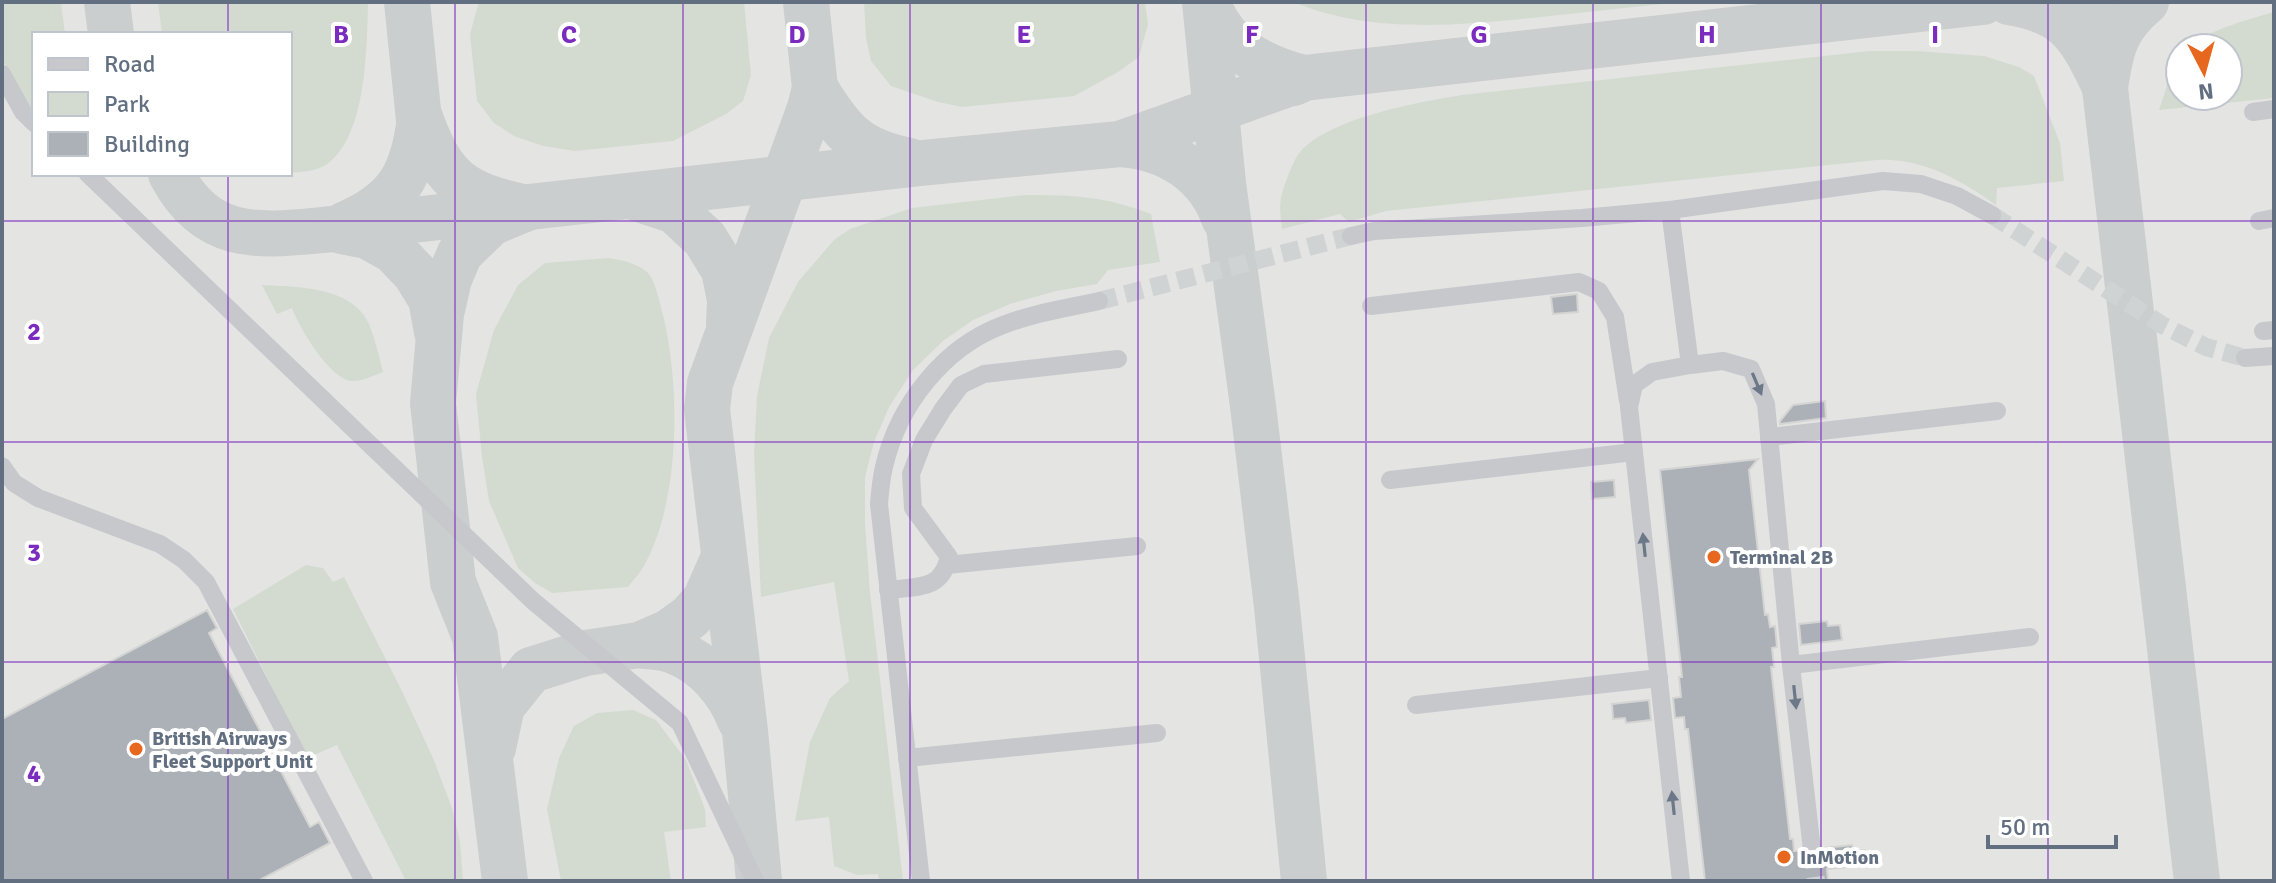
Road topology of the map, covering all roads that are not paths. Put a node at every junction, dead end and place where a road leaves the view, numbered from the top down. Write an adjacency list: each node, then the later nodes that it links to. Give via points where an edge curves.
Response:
1 (2, 74): 4 (lane)
2 (2274, 109): 3 (lane)
3 (2253, 112)
4 (32, 121)
5 (90, 176): 32 (lane, via 533,601 680,723)
6 (1670, 210): 7 (lane, via 1883,181 1921,184); 8 (lane); 14 (lane)
7 (1992, 215)
8 (1351, 236)
9 (1099, 301): 23 (lane, via 1030,316 978,336 920,389 884,466 879,504)
10 (1371, 306): 15 (lane, via 1579,282 1599,291 1615,317)
11 (2274, 356): 12 (lane)
12 (2245, 358)
13 (1118, 359): 22 (lane, via 984,374 961,385 924,440 911,474 913,508 949,557)
14 (1690, 365): 15 (lane, via 1652,372 1634,385); 17 (lane, one-way to 17, via 1723,361 1751,369 1766,404)
15 (1629, 407): 18 (lane)
16 (1997, 411): 17 (lane)
17 (1769, 437): 25 (lane)
18 (1634, 452): 20 (lane); 26 (lane, one-way to 18)
19 (2, 466): 31 (lane, via 14,483 38,498 160,544 206,582)
20 (1390, 480)
21 (1137, 546): 22 (lane)
22 (947, 565): 23 (lane, via 933,583)
23 (888, 590): 29 (lane)
24 (2030, 637): 25 (lane)
25 (1791, 665): 30 (lane, one-way to 30)
26 (1659, 678): 27 (lane); 34 (lane, one-way to 26)
27 (1416, 705)
28 (1157, 733): 29 (lane)
29 (907, 758): 33 (lane)
30 (1812, 850)
31 (364, 881)
32 (755, 881)
33 (921, 881)
34 (1681, 881)

